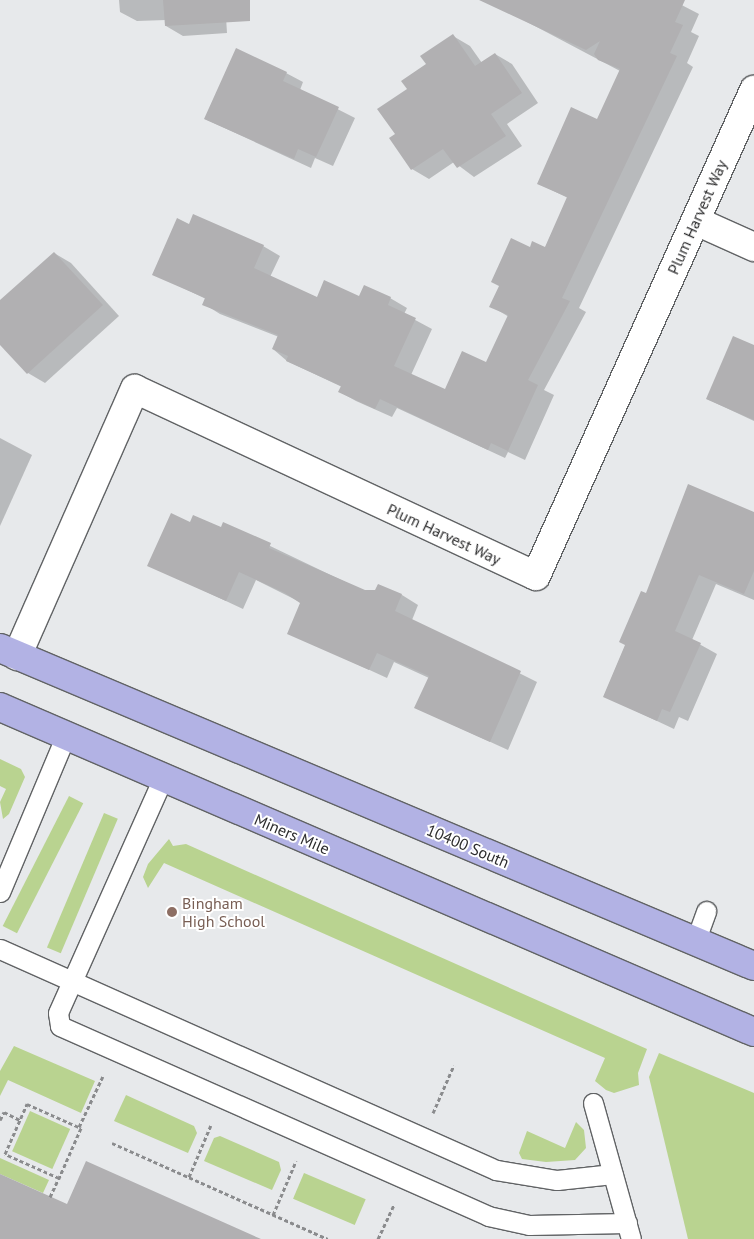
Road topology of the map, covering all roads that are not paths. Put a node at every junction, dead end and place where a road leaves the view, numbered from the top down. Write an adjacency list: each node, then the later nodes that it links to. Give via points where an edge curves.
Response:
1 (754, 90): 2 (street, Plum Harvest Way)
2 (696, 221): 3 (street); 4 (street, Plum Harvest Way, via 536,576 135,389)
3 (754, 247)
4 (9, 652): 10 (main road, 10400 South)
5 (0, 707): 6 (main road, Miners Mile)
6 (66, 735): 7 (main road, Miners Mile); 8 (lane)
7 (163, 778): 13 (lane); 14 (main road, Miners Mile)
8 (0, 892)
9 (706, 911): 10 (lane)
10 (695, 942): 12 (main road, 10400 South)
11 (0, 949): 13 (lane)
12 (754, 966)
13 (72, 982): 16 (lane, via 496,1170 556,1180); 17 (lane, via 56,1019 66,1030 488,1216 529,1225)
14 (754, 1032)
15 (593, 1103): 16 (lane)
16 (613, 1174): 17 (lane)
17 (629, 1231)

